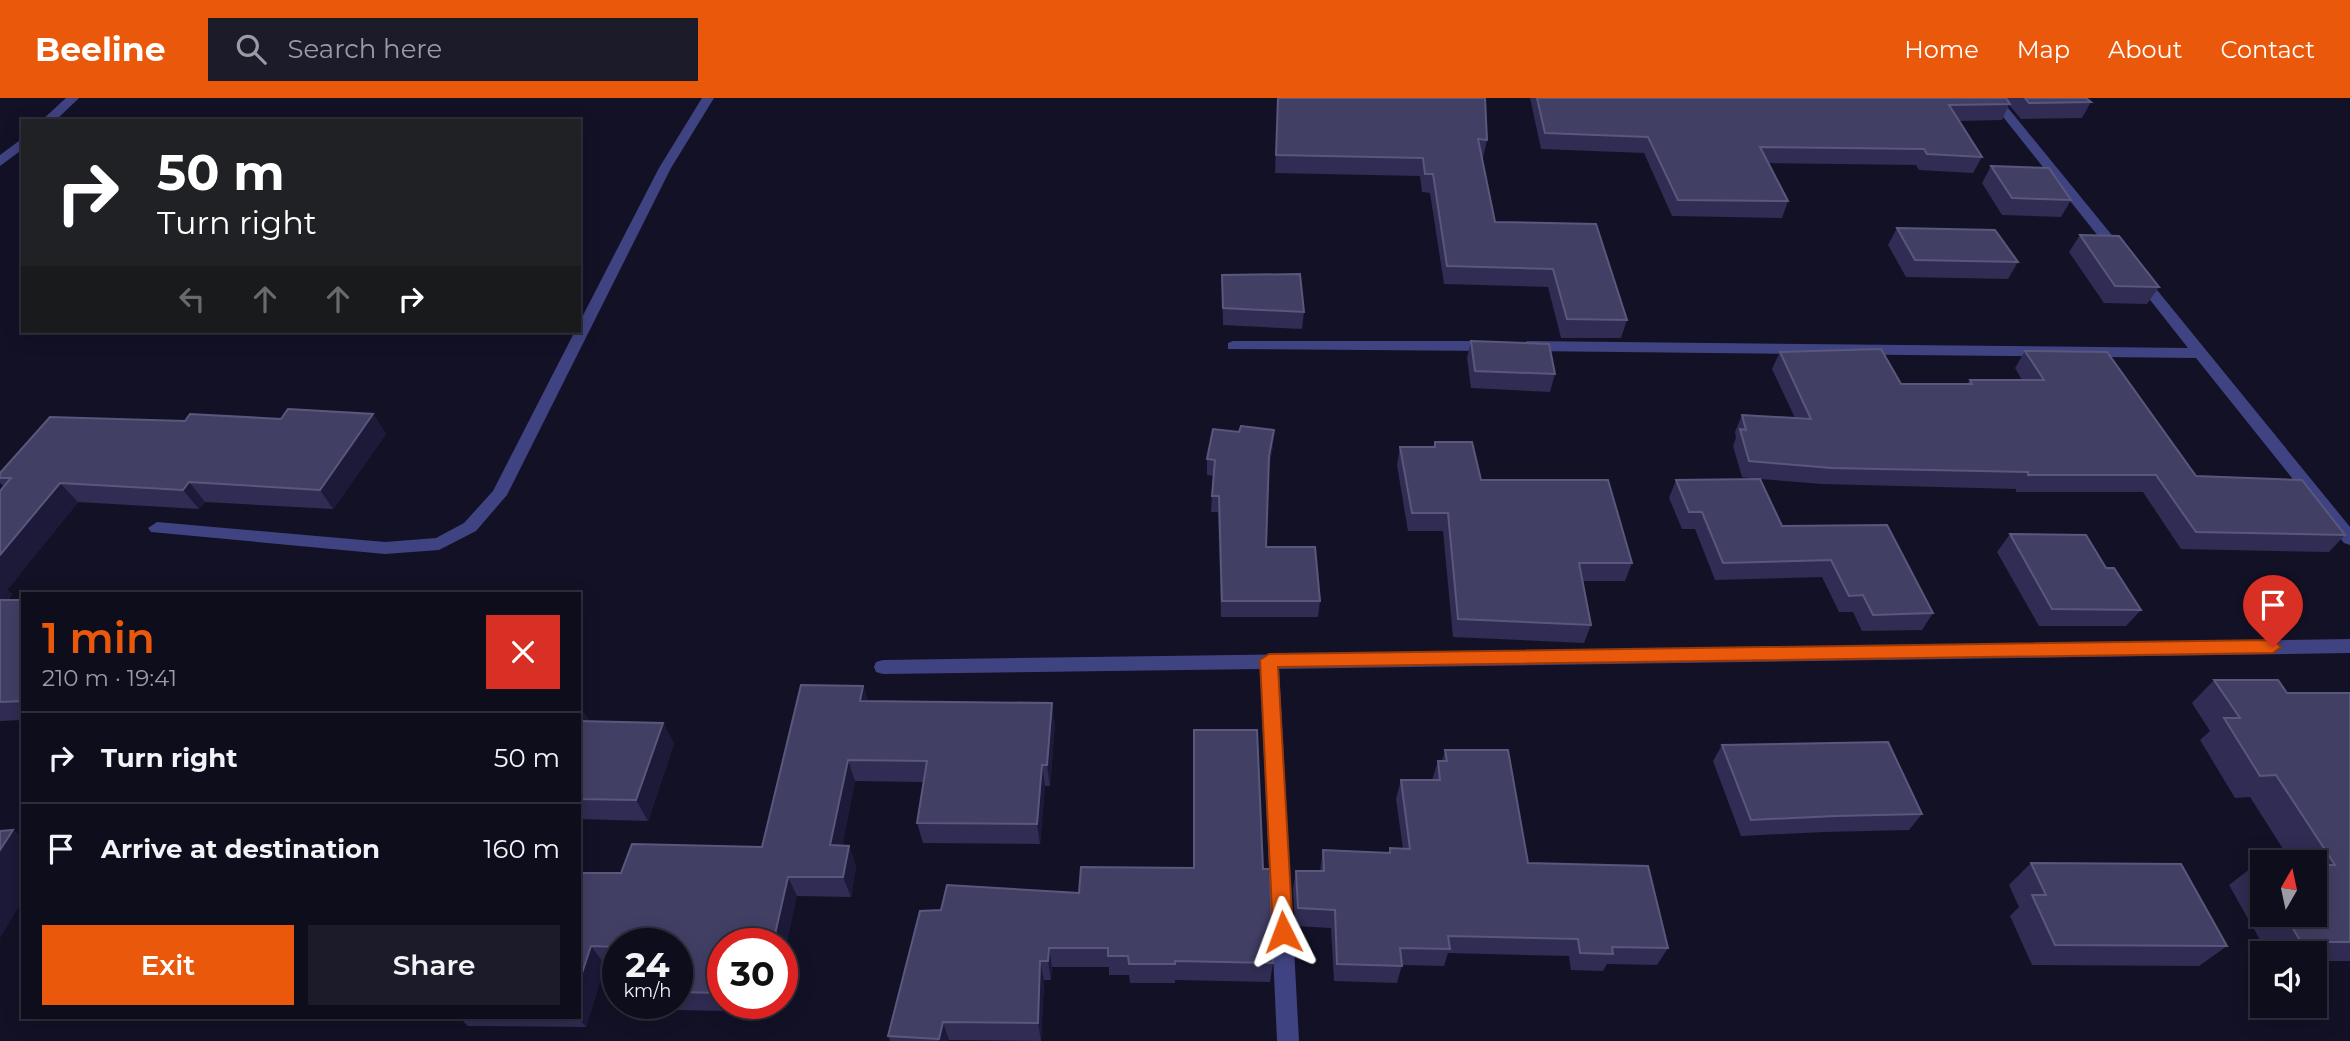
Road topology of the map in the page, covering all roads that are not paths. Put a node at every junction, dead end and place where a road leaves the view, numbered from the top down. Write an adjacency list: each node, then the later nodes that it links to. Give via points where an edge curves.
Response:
1 (73, 98): 4 (street)
2 (708, 98): 9 (street, via 665,168 499,495 470,527 439,544 385,548)
3 (1994, 98): 8 (street)
4 (49, 119)
5 (21, 144): 6 (street)
6 (0, 162)
7 (1233, 346): 8 (street)
8 (2200, 353): 10 (street)
9 (157, 528)
10 (2350, 539)
11 (2350, 646): 12 (street)
12 (1269, 660): 13 (street); 14 (street)
13 (883, 667)
14 (1288, 1041)

